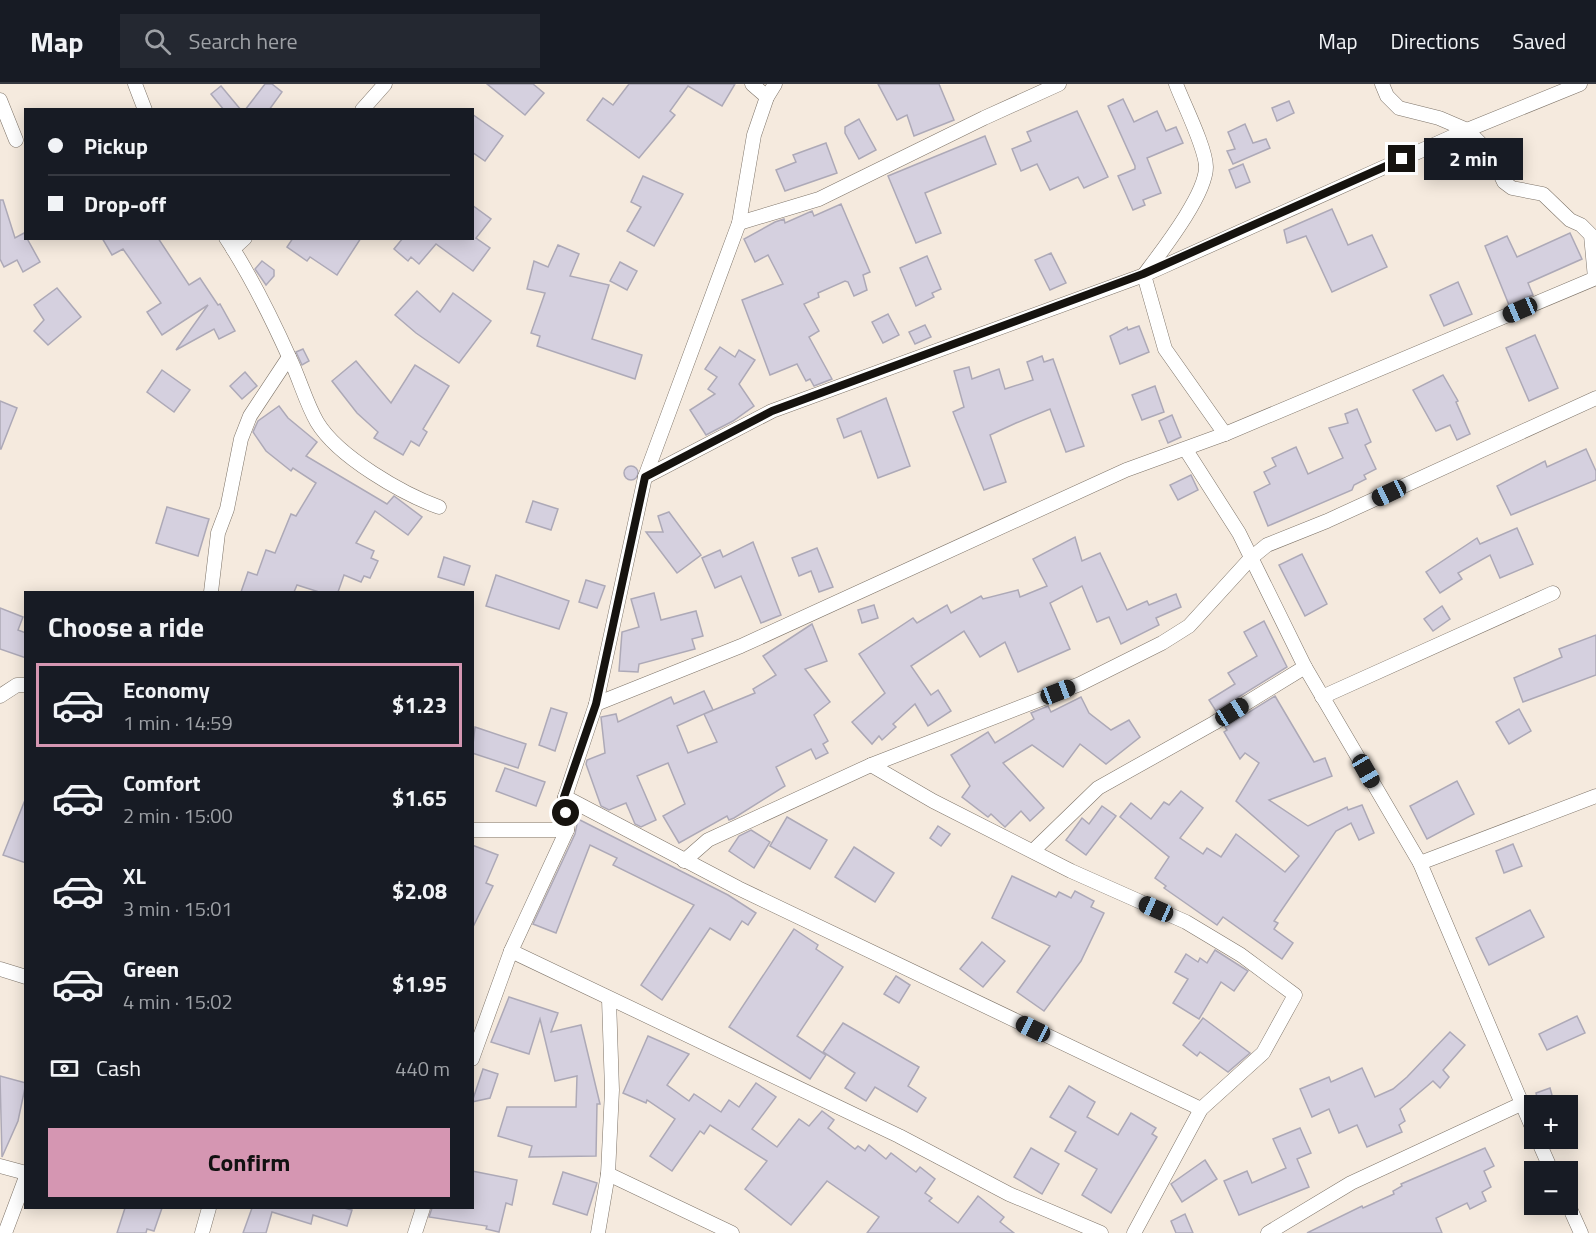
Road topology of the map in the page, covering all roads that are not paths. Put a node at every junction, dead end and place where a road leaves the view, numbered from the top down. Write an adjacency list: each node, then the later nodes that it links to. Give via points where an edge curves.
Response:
1 (135, 84): 11 (street)
2 (385, 84): 12 (street)
3 (752, 84): 9 (street)
4 (775, 84): 9 (street)
5 (1059, 84): 15 (street, via 819,199)
6 (1176, 84): 17 (street, via 1206,167 1173,236)
7 (1383, 84): 13 (street, via 1387,96 1399,108)
8 (1580, 84): 13 (street)
9 (767, 97): 15 (street, via 754,135)
10 (0, 100): 14 (street)
11 (144, 108)
12 (364, 108)
13 (1467, 130): 17 (street); 18 (street, via 1490,153 1504,182 1512,188 1543,194 1591,235)
14 (16, 140)
15 (740, 223): 23 (street)
16 (230, 244): 19 (street)
17 (1143, 274): 21 (street, via 1165,349); 23 (street, via 772,411)
18 (1595, 278): 21 (street)
19 (289, 357): 24 (street, via 318,423 344,451 419,500); 26 (street, via 250,416 241,439 218,532)
20 (1596, 398): 25 (street, via 1327,521 1292,532 1267,544)
21 (1225, 434): 22 (street)
22 (1186, 450): 25 (street); 32 (street, via 1126,470 741,646)
23 (645, 477): 32 (street)
24 (440, 507)
25 (1251, 558): 28 (street); 33 (street, via 1189,626 1162,643 1080,684)
26 (211, 591)
27 (1552, 593): 31 (street)
28 (1305, 667): 31 (street); 38 (street, via 1098,788)
29 (24, 685): 30 (street)
30 (0, 696)
31 (1322, 697): 40 (street)
32 (596, 704): 35 (street)
33 (871, 765): 38 (street, via 933,801); 39 (street, via 708,840)
34 (1596, 796): 40 (street)
35 (564, 797): 37 (street); 39 (street)
36 (474, 830): 37 (street)
37 (567, 830): 41 (street)
38 (1034, 850): 47 (street, via 1071,871 1186,922 1241,955 1295,995 1263,1053)
39 (684, 861): 47 (street)
40 (1420, 863): 46 (street)
41 (511, 951): 44 (street); 45 (street)
42 (0, 969): 43 (street)
43 (24, 976)
44 (609, 999): 51 (street, via 612,1090); 61 (street, via 899,1136 1009,1194)
45 (474, 1053)
46 (1521, 1104): 48 (street); 63 (street, via 1351,1183)
47 (1201, 1109): 62 (street)
48 (1524, 1110)
49 (0, 1166): 50 (street)
50 (24, 1174)
51 (608, 1174): 59 (street); 60 (street)
52 (24, 1181): 56 (street)
53 (209, 1209): 57 (street)
54 (423, 1209): 58 (street)
55 (1573, 1215): 64 (street)
56 (5, 1233)
57 (202, 1233)
58 (415, 1233)
59 (598, 1233)
60 (732, 1233)
61 (1101, 1233)
62 (1134, 1233)
63 (1268, 1233)
64 (1581, 1233)

